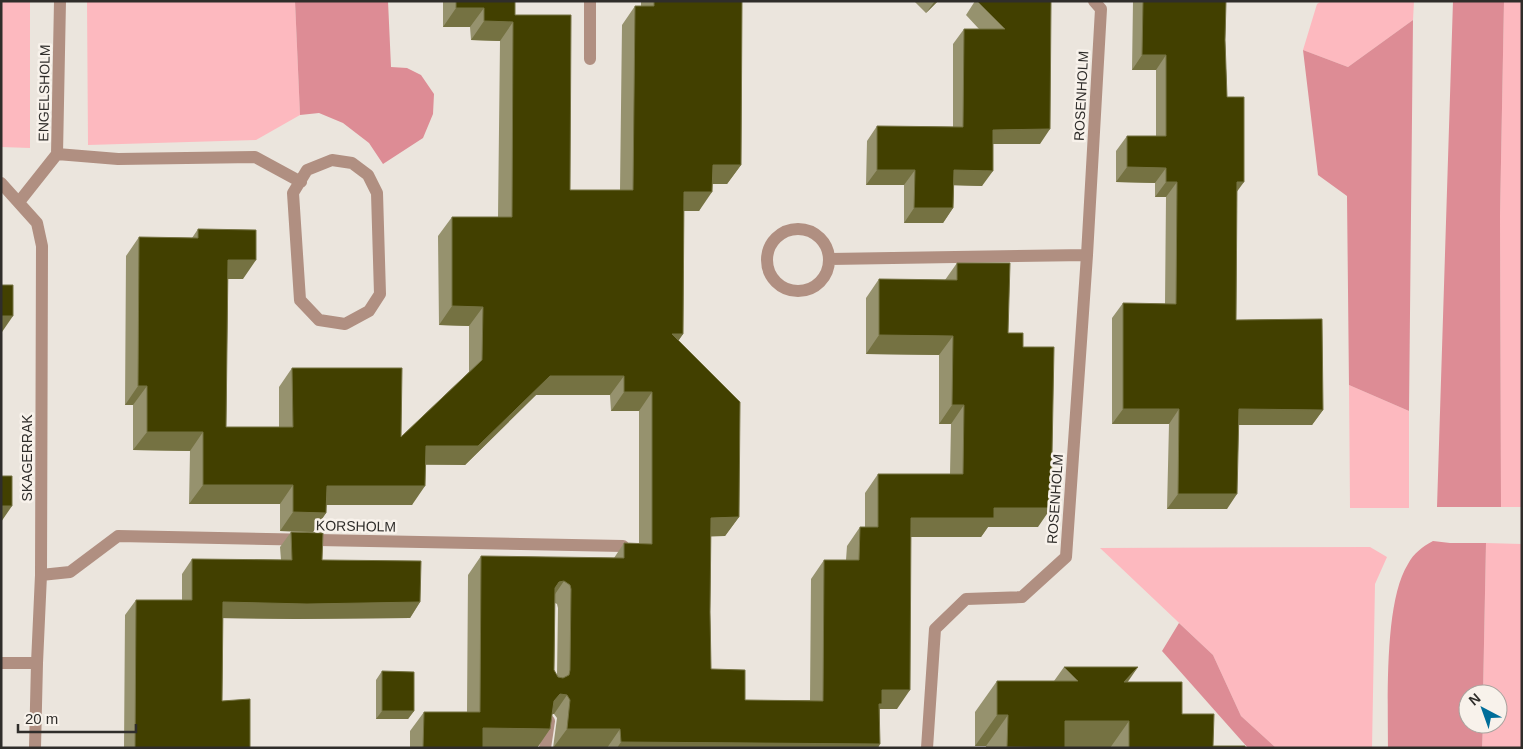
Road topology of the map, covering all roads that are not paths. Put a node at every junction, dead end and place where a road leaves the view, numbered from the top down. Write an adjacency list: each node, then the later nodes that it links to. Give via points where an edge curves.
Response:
1 (60, 1): 5 (street, ENGELSHOLM)
2 (590, 1): 4 (street)
3 (1094, 1): 9 (street, ROSENHOLM, via 1101,9)
4 (590, 59)
5 (57, 154): 6 (street, via 118,159 255,157); 8 (street, ENGELSHOLM)
6 (300, 182): 6 (street, via 293,193 300,300 319,320 345,324 369,311 380,294 377,193 368,175 352,163 332,160 307,170)
7 (1, 183): 8 (street, SKAGERRAK)
8 (19, 202): 12 (street, SKAGERRAK, via 37,222 42,246)
9 (1087, 255): 10 (street); 18 (street, ROSENHOLM, via 1066,558 1022,597 966,599 935,629)
10 (830, 258): 10 (street, via 824,241 810,230 792,228 776,236 766,252 767,270 777,285 794,292 812,288 826,276)
11 (623, 546): 12 (street, KORSHOLM, via 118,536 70,572)
12 (41, 575): 13 (street, SKAGERRAK)
13 (37, 663): 14 (street); 16 (street, SKAGERRAK)
14 (1, 664)
15 (549, 721): 17 (street)
16 (35, 748)
17 (545, 748)
18 (927, 748)

